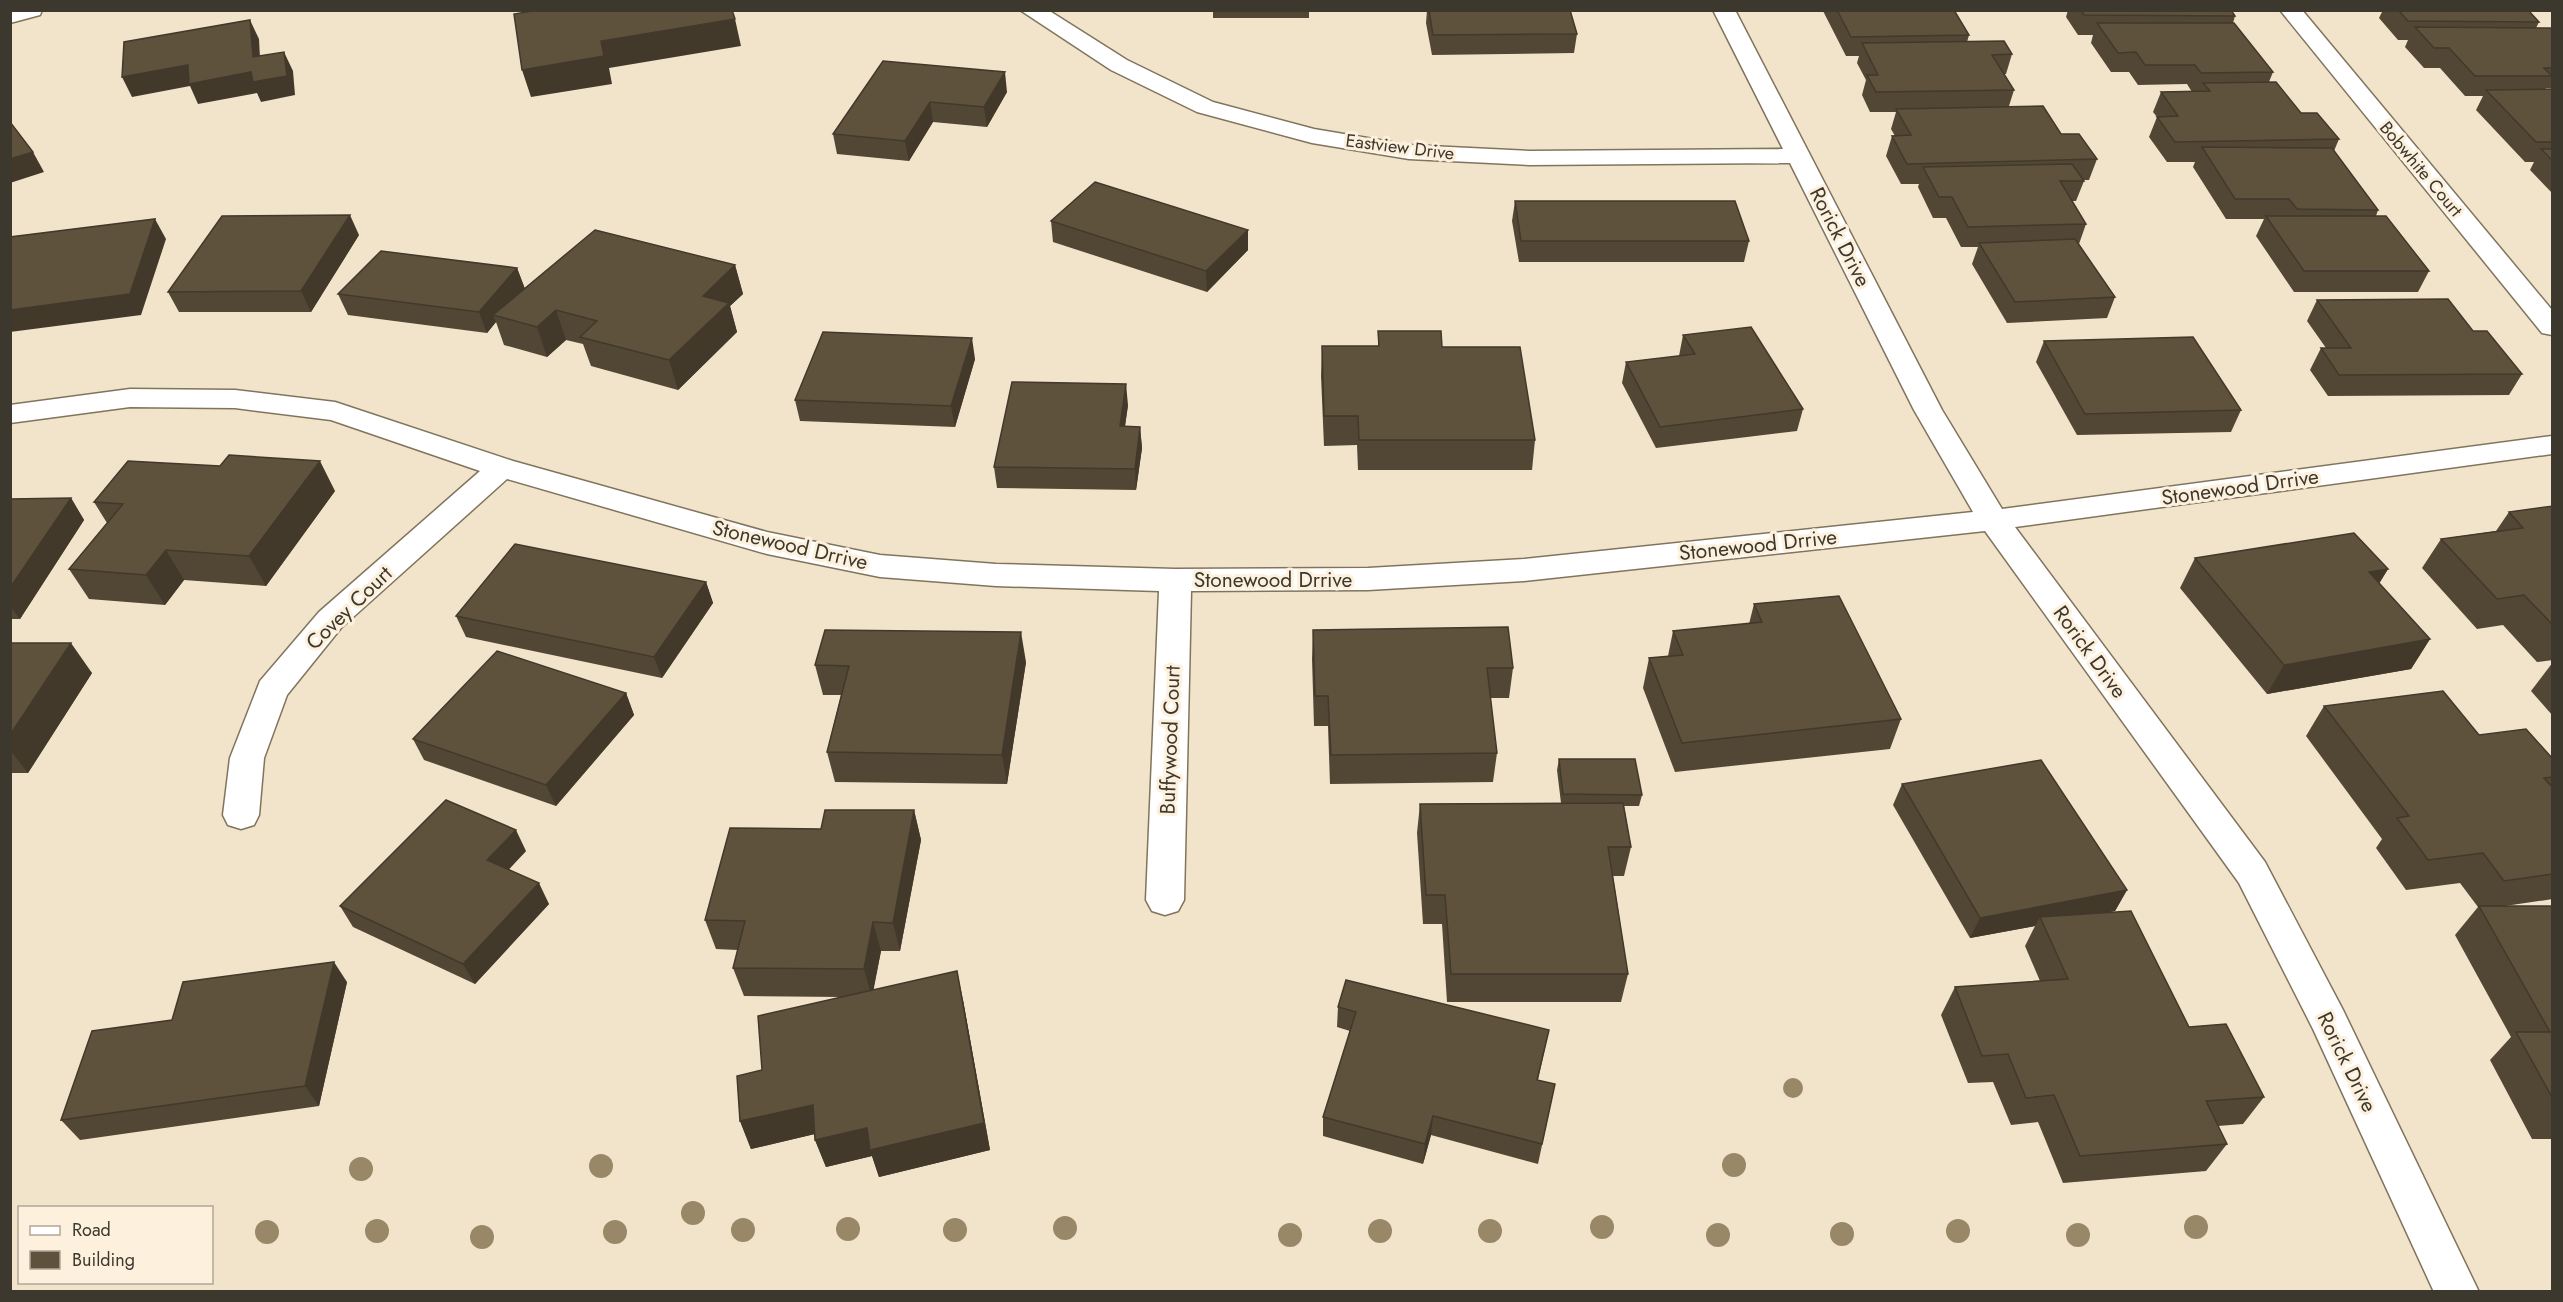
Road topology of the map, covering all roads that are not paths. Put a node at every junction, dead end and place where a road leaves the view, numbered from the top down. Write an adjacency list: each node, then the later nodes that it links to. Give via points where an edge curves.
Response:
1 (32, 10): 5 (street)
2 (1030, 10): 6 (street, Eastview Drive, via 1119,65 1205,107 1312,136 1409,152 1529,158)
3 (1724, 10): 6 (street, Rorick Drive)
4 (2290, 10): 7 (street, Bobwhite Court)
5 (10, 17)
6 (1798, 156): 11 (street, Rorick Drive, via 1928,410)
7 (2553, 327)
8 (10, 414): 10 (street, Stonewood Drrive, via 130,398 235,399 335,411)
9 (2553, 446): 11 (street, Stonewood Drrive)
10 (502, 468): 12 (street, Stonewood Drrive, via 767,543 880,566 996,575); 13 (street, Covey Court, via 330,620 272,690 247,758)
11 (1993, 520): 12 (street, Stonewood Drrive, via 1524,570 1368,579); 15 (street, Rorick Drive, via 2252,873 2329,1022)
12 (1175, 580): 14 (street, Buffywood Court)
13 (241, 815)
14 (1165, 900)
15 (2457, 1292)

